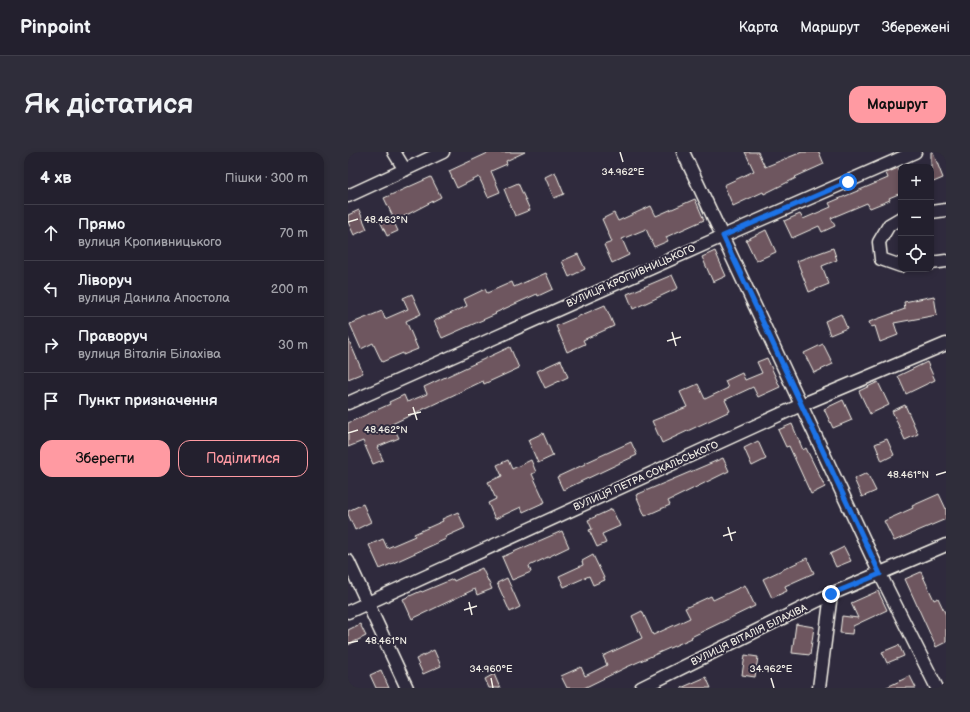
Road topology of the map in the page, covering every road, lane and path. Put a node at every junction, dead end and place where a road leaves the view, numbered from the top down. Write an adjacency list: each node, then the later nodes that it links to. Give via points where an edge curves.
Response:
1 (394, 152): 5 (street)
2 (443, 152): 5 (street)
3 (683, 152): 10 (street)
4 (915, 152): 10 (street, ВУЛИЦЯ КРОПИВНИЦЬКОГО)
5 (405, 170): 6 (street)
6 (348, 196)
7 (946, 210): 8 (street)
8 (934, 212)
9 (898, 220): 13 (street, via 889,225 879,242 881,259)
10 (723, 236): 15 (street, ВУЛИЦЯ КРОПИВНИЦЬКОГО); 16 (street)
11 (946, 261): 12 (street)
12 (934, 263)
13 (898, 265)
14 (946, 344): 16 (street, ВУЛИЦЯ ПЕТРА СОКАЛЬСЬКОГО)
15 (348, 403)
16 (801, 405): 19 (street); 21 (street, ВУЛИЦЯ ПЕТРА СОКАЛЬСЬКОГО)
17 (946, 544): 19 (street, ВУЛИЦЯ ВІТАЛІЯ БІЛАХІВА)
18 (348, 561): 21 (street)
19 (880, 574): 20 (street, ВУЛИЦЯ ВІТАЛІЯ БІЛАХІВА); 26 (street)
20 (831, 594): 24 (street, ВУЛИЦЯ ВІТАЛІЯ БІЛАХІВА); 25 (street)
21 (367, 603): 22 (street, ВУЛИЦЯ ПЕТРА СОКАЛЬСЬКОГО); 23 (street)
22 (348, 612)
23 (407, 688)
24 (641, 688)
25 (819, 688)
26 (937, 688)

